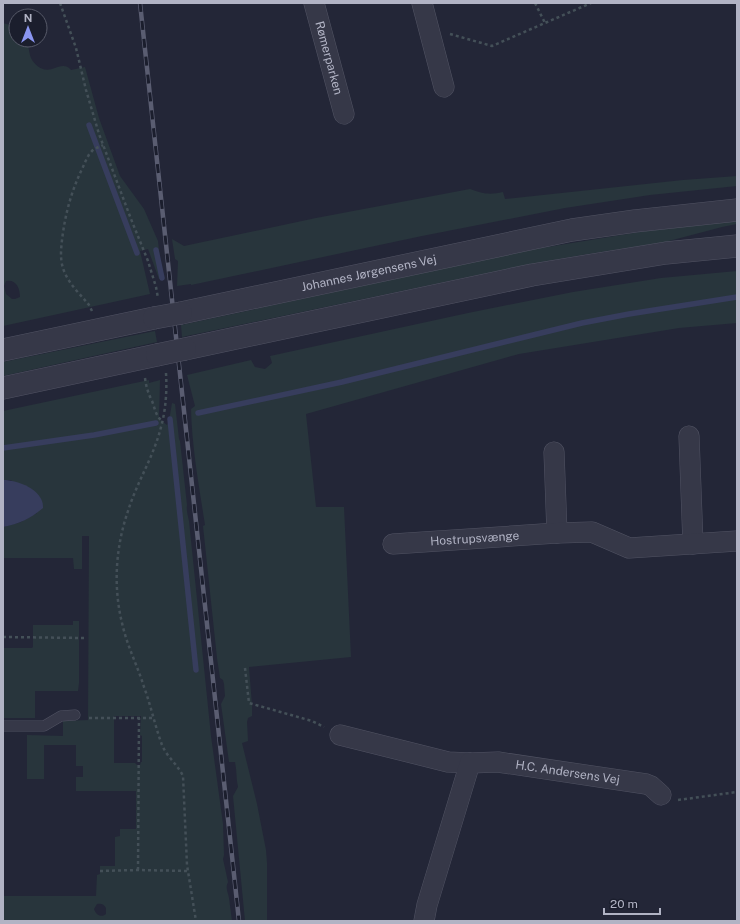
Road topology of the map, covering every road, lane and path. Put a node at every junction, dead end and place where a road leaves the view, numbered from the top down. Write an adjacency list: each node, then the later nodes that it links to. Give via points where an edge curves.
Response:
1 (60, 3): 10 (path, via 76,48)
2 (314, 3): 9 (street, Rømerparken)
3 (422, 3): 7 (street)
4 (535, 3): 6 (path)
5 (591, 3): 6 (path)
6 (545, 23): 7 (path, via 492,46)
7 (428, 27): 8 (street)
8 (444, 87)
9 (344, 114)
10 (103, 145): 15 (path, via 148,261 156,287); 16 (path, via 91,152 77,179 63,227 62,262 65,274)
11 (737, 210): 15 (street, Johannes Jørgensens Vej, bridge, via 572,230 181,312)
12 (737, 235): 14 (street)
13 (737, 246): 14 (street)
14 (666, 253): 18 (street, bridge, via 532,275 185,349)
15 (156, 310): 17 (street, Johannes Jørgensens Vej)
16 (92, 311)
17 (3, 350)
18 (162, 364): 20 (street); 21 (path, via 166,380)
19 (145, 377): 21 (path, via 148,394)
20 (3, 388)
21 (162, 422): 33 (path, via 128,511 120,542 117,569 118,601 123,628)
22 (689, 436): 27 (street)
23 (554, 452): 24 (street)
24 (557, 533): 26 (street, Hostrupsvænge); 27 (street, Hostrupsvænge, via 592,532 629,548)
25 (737, 541): 27 (street, Hostrupsvænge)
26 (393, 544)
27 (693, 544)
28 (3, 638): 29 (path)
29 (84, 638)
30 (245, 668): 35 (path, via 248,700 251,704 312,721)
31 (75, 714): 32 (path, via 84,718); 34 (lane, via 61,716 40,726)
32 (139, 718): 33 (path); 40 (path)
33 (154, 718): 41 (path, via 164,750 183,776)
34 (3, 726)
35 (340, 735): 36 (street, H.C. Andersens Vej, via 448,762)
36 (470, 763): 38 (street, H.C. Andersens Vej, via 498,762 646,784 656,789); 43 (street)
37 (737, 792): 38 (path, via 681,800)
38 (661, 796)
39 (100, 870): 40 (path)
40 (138, 870): 41 (path)
41 (188, 871): 42 (path)
42 (196, 921)
43 (424, 921)

